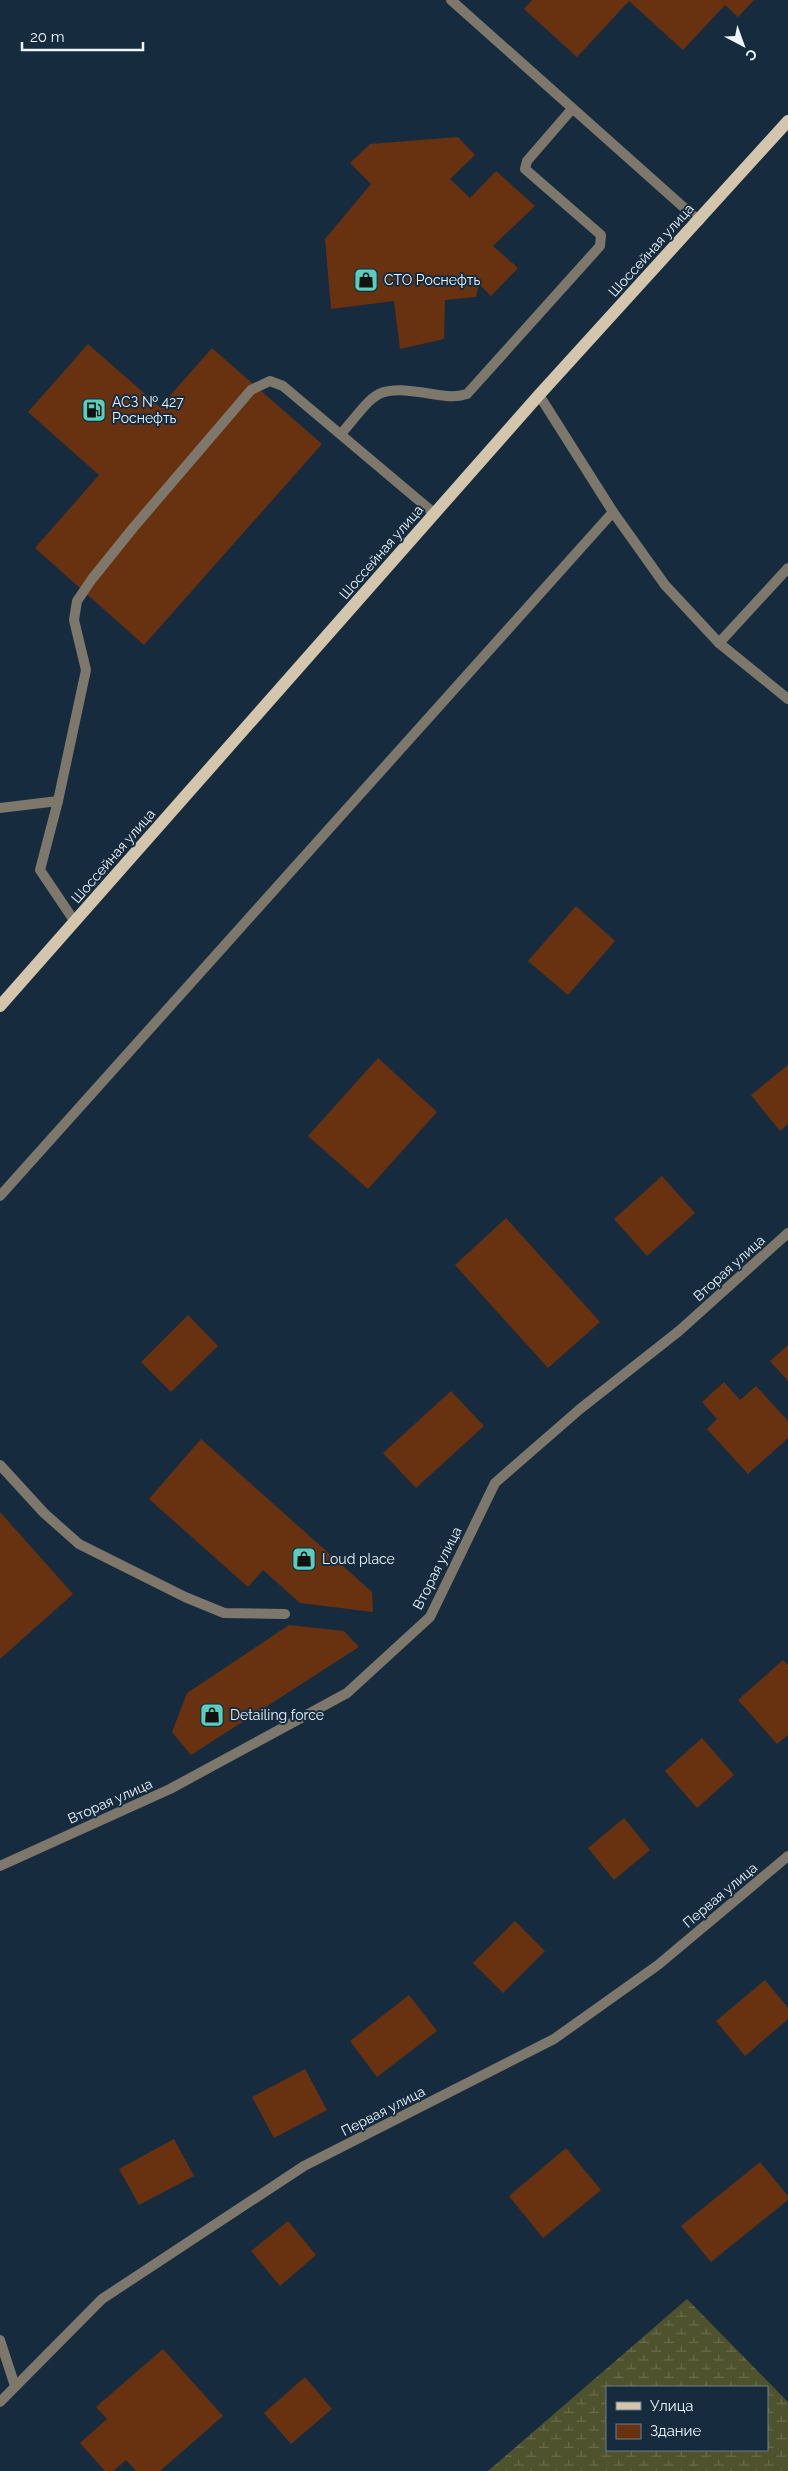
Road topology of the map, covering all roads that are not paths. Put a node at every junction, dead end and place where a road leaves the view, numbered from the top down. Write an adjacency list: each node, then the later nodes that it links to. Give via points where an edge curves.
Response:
1 (451, 0): 2 (street)
2 (572, 109): 4 (street); 6 (street, via 527,161 524,169 601,235 600,246 467,394 456,397 399,388 386,390 372,398)
3 (788, 121): 4 (main road, Шоссейная улица)
4 (699, 221): 5 (main road, Шоссейная улица)
5 (539, 395): 7 (street); 8 (main road, Шоссейная улица)
6 (341, 434): 8 (street); 12 (street, via 283,386 270,381 251,390 92,579 77,601 74,620 86,670)
7 (613, 512): 10 (street, via 665,585); 16 (street)
8 (435, 514): 14 (main road, Шоссейная улица)
9 (788, 568): 10 (street)
10 (719, 643): 11 (street)
11 (788, 699)
12 (58, 801): 13 (street); 14 (street, via 40,870)
13 (0, 809)
14 (75, 922): 15 (main road, Шоссейная улица)
15 (0, 1006)
16 (0, 1196)
17 (788, 1233): 21 (street, Вторая улица, via 680,1331 580,1409 496,1483 430,1617 347,1693 170,1789)
18 (0, 1465): 19 (street, via 44,1513 79,1544 224,1613)
19 (285, 1614)
20 (788, 1856): 23 (street, Первая улица, via 658,1965 554,2039 304,2166 102,2299)
21 (0, 1866)
22 (0, 2340): 23 (street)
23 (15, 2386): 24 (street, Первая улица)
24 (0, 2402)

